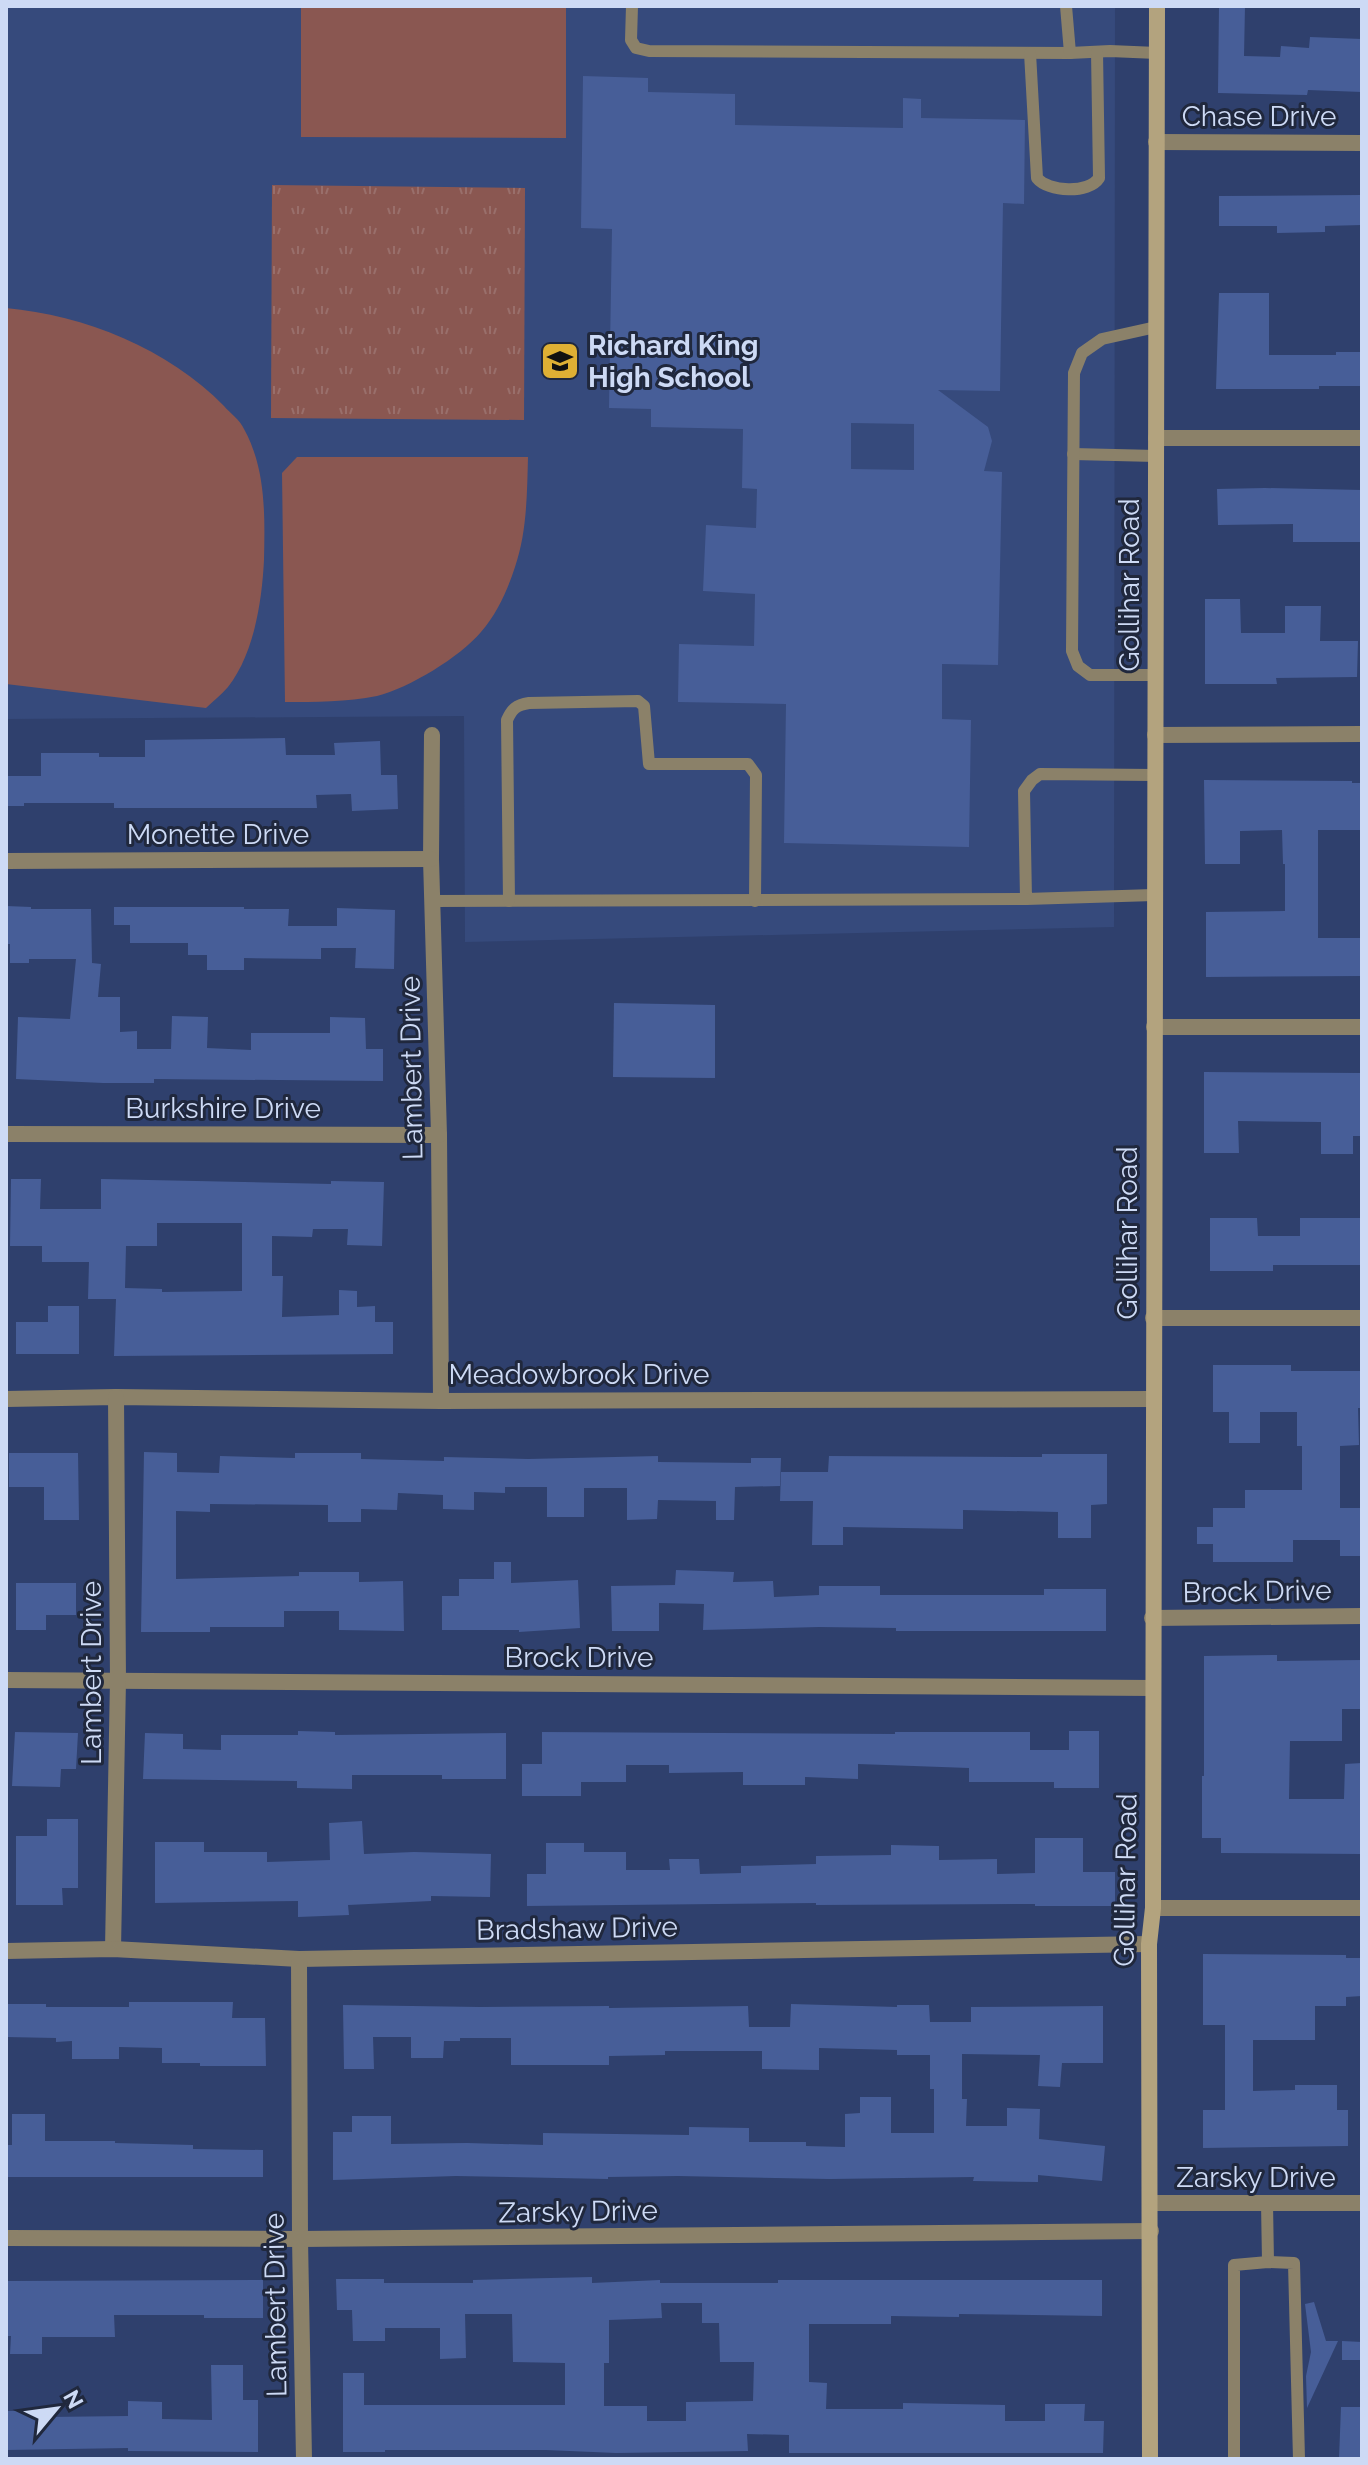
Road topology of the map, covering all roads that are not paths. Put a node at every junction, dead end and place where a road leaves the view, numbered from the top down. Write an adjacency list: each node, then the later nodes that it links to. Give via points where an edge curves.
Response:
1 (632, 6): 5 (lane, via 631,40 636,48 649,51)
2 (1066, 6): 6 (lane)
3 (1157, 6): 7 (street, Gollihar Road)
4 (1097, 52): 5 (lane, via 1099,178 1086,188 1051,187 1037,178); 6 (lane); 7 (lane)
5 (1030, 53): 6 (lane)
6 (1070, 53)
7 (1157, 53): 8 (street, Gollihar Road)
8 (1156, 142): 9 (street, Chase Drive); 10 (street, Gollihar Road)
9 (1362, 143)
10 (1156, 327): 11 (street, Gollihar Road); 13 (lane, via 1102,339 1082,353 1074,373)
11 (1156, 438): 12 (street); 14 (street, Gollihar Road)
12 (1362, 438)
13 (1073, 454): 14 (lane); 15 (lane, via 1072,651 1078,666 1090,675)
14 (1156, 456): 15 (street, Gollihar Road)
15 (1155, 675): 18 (street, Gollihar Road)
16 (1362, 734): 18 (street)
17 (432, 735): 20 (street, Lambert Drive)
18 (1155, 735): 19 (street, Gollihar Road)
19 (1154, 775): 22 (street, Gollihar Road); 23 (lane, via 1040,774 1032,780 1024,791)
20 (431, 859): 21 (street, Monette Drive); 24 (street, Lambert Drive)
21 (6, 861)
22 (1154, 895): 23 (lane); 27 (street, Gollihar Road)
23 (1026, 899): 26 (lane)
24 (432, 901): 25 (lane); 30 (street, Lambert Drive)
25 (509, 901): 26 (lane); 26 (lane, via 511,710 529,703 638,701 647,717 649,764 748,764 756,775)
26 (755, 901)
27 (1154, 1027): 28 (street); 31 (street, Gollihar Road)
28 (1362, 1027)
29 (6, 1134): 30 (street, Burkshire Drive)
30 (439, 1135): 36 (street, Lambert Drive)
31 (1153, 1318): 32 (street); 35 (street, Gollihar Road)
32 (1362, 1318)
33 (116, 1397): 34 (street, Meadowbrook Drive); 36 (street, Meadowbrook Drive); 40 (street, Lambert Drive)
34 (6, 1399)
35 (1153, 1399): 36 (street, Meadowbrook Drive); 38 (street, Gollihar Road)
36 (441, 1401)
37 (1362, 1616): 38 (street, Brock Drive)
38 (1152, 1618): 41 (street, Gollihar Road)
39 (6, 1680): 40 (street, Brock Drive)
40 (118, 1680): 41 (street, Brock Drive); 45 (street, Lambert Drive)
41 (1152, 1688): 42 (street, Gollihar Road)
42 (1153, 1908): 43 (street); 44 (street, Gollihar Road)
43 (1362, 1908)
44 (1149, 1944): 47 (street, Bradshaw Drive); 48 (street, Gollihar Road)
45 (113, 1949): 46 (street, Bradshaw Drive); 47 (street, Bradshaw Drive)
46 (6, 1951)
47 (299, 1959): 53 (street, Lambert Drive)
48 (1151, 2203): 49 (street, Zarsky Drive); 51 (street, Gollihar Road)
49 (1267, 2203): 50 (street, Zarsky Drive); 54 (lane)
50 (1362, 2203)
51 (1151, 2231): 53 (street, Zarsky Drive); 56 (street, Gollihar Road)
52 (6, 2238): 53 (street, Zarsky Drive)
53 (300, 2239): 55 (street, Lambert Drive)
54 (1268, 2262): 57 (lane, via 1234,2265); 58 (lane, via 1294,2263)
55 (304, 2459)
56 (1150, 2459)
57 (1234, 2459)
58 (1299, 2459)

